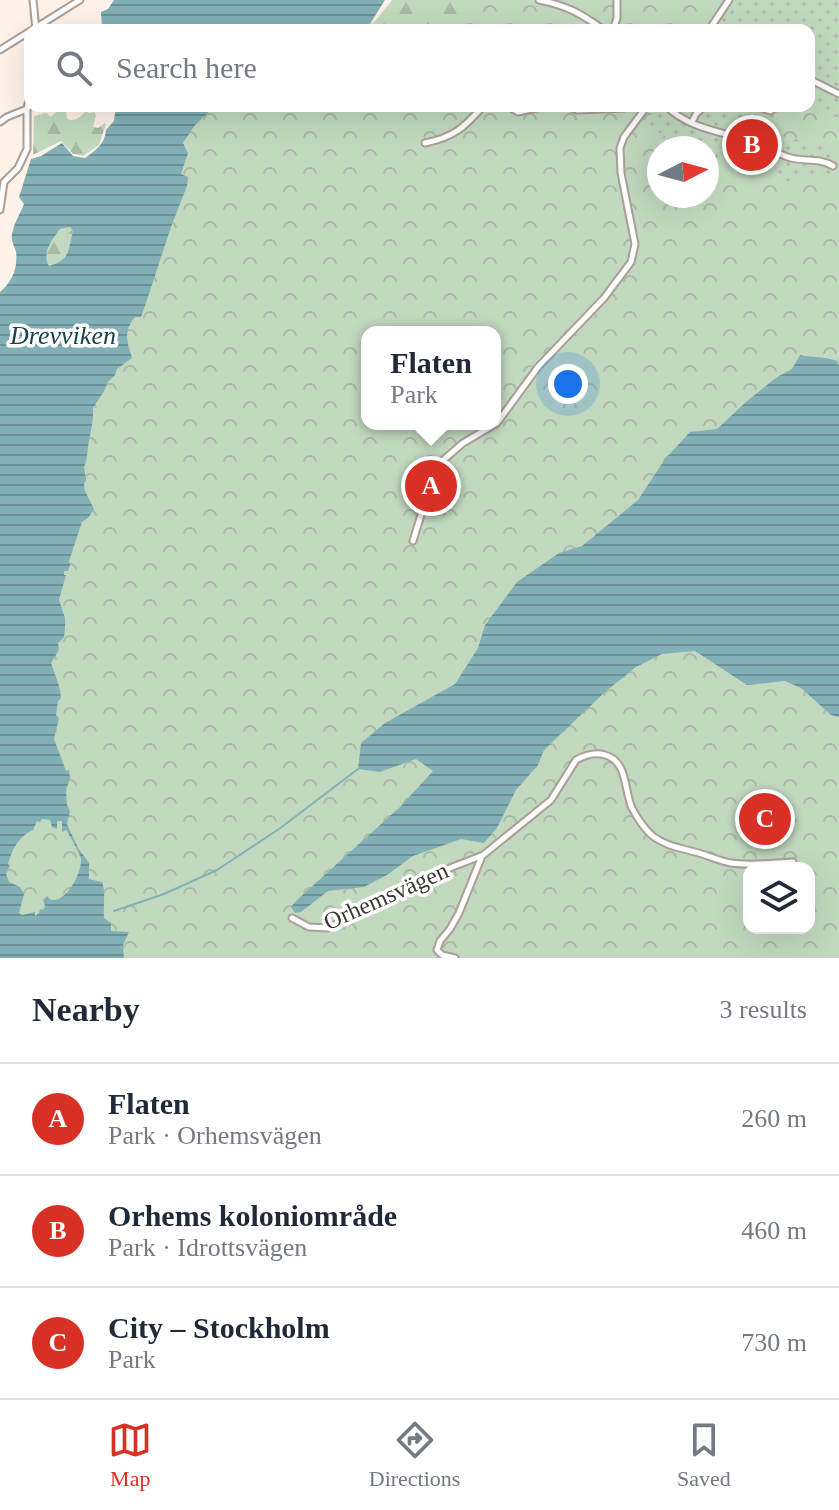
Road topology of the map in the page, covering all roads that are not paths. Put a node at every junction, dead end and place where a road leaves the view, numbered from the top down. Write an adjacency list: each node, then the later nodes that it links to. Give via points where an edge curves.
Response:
1 (33, 0): 6 (street)
2 (80, 0): 7 (street)
3 (539, 0): 8 (street, via 566,6)
4 (617, 0): 9 (street)
5 (729, 0): 10 (street)
6 (36, 24)
7 (42, 24)
8 (595, 24)
9 (615, 24)
10 (713, 24)
11 (24, 35): 12 (street)
12 (0, 50)
13 (815, 82): 14 (street)
14 (839, 94)
15 (24, 110): 21 (street)
16 (27, 112): 25 (street, via 27,149 18,168)
17 (478, 112): 23 (street, via 451,136)
18 (643, 112): 27 (street, via 620,148 635,244 631,262 538,367)
19 (671, 112): 22 (street)
20 (698, 112): 22 (street)
21 (0, 122)
22 (692, 122): 24 (street, via 791,158)
23 (425, 143)
24 (833, 166)
25 (2, 182): 26 (street)
26 (0, 210)
27 (501, 418)
28 (485, 430): 29 (street, via 441,462)
29 (413, 541)
30 (482, 856): 31 (street, via 551,800 576,760 596,754 617,761 631,807 656,839); 32 (street, Orhemsvägen, via 403,886 328,928 309,927); 33 (street, via 437,950)
31 (743, 864)
32 (292, 918)
33 (455, 958)

